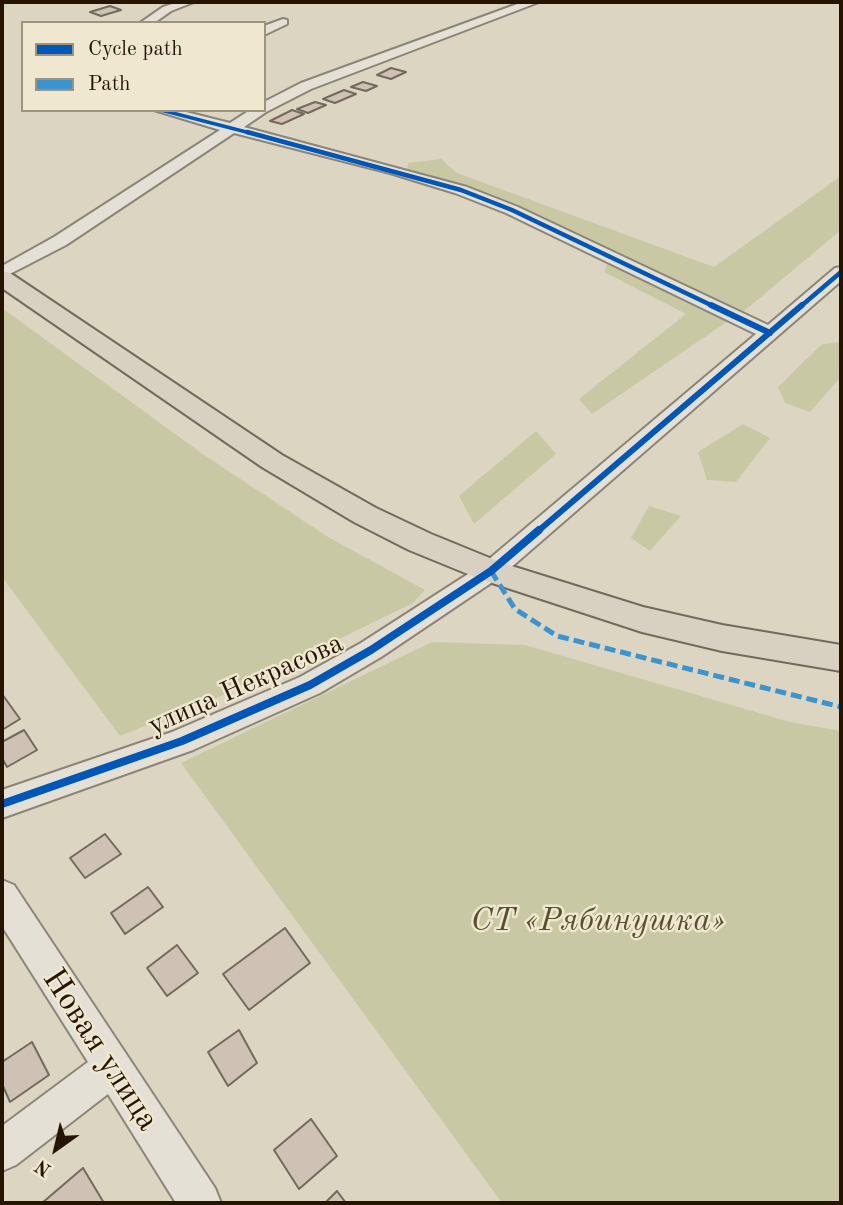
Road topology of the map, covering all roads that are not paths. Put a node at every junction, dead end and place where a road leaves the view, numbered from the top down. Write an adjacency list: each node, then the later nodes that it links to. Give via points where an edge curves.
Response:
1 (188, 2): 3 (street)
2 (533, 2): 6 (street, via 306,86)
3 (149, 21)
4 (283, 22): 5 (street)
5 (266, 30)
6 (266, 107)
7 (169, 112): 9 (street)
8 (257, 112): 9 (street)
9 (233, 128): 11 (street); 12 (street, via 461,190)
10 (841, 272): 12 (street)
11 (3, 279): 13 (main road, via 300,478 409,536)
12 (770, 333): 13 (street)
13 (491, 571): 14 (main road, via 656,622); 15 (street, улица Некрасова, via 310,685 182,741)
14 (841, 658)
15 (2, 804)
16 (2, 896): 17 (street, Новая улица)
17 (111, 1068): 18 (street); 19 (street, Новая улица)
18 (2, 1151)
19 (200, 1203)

